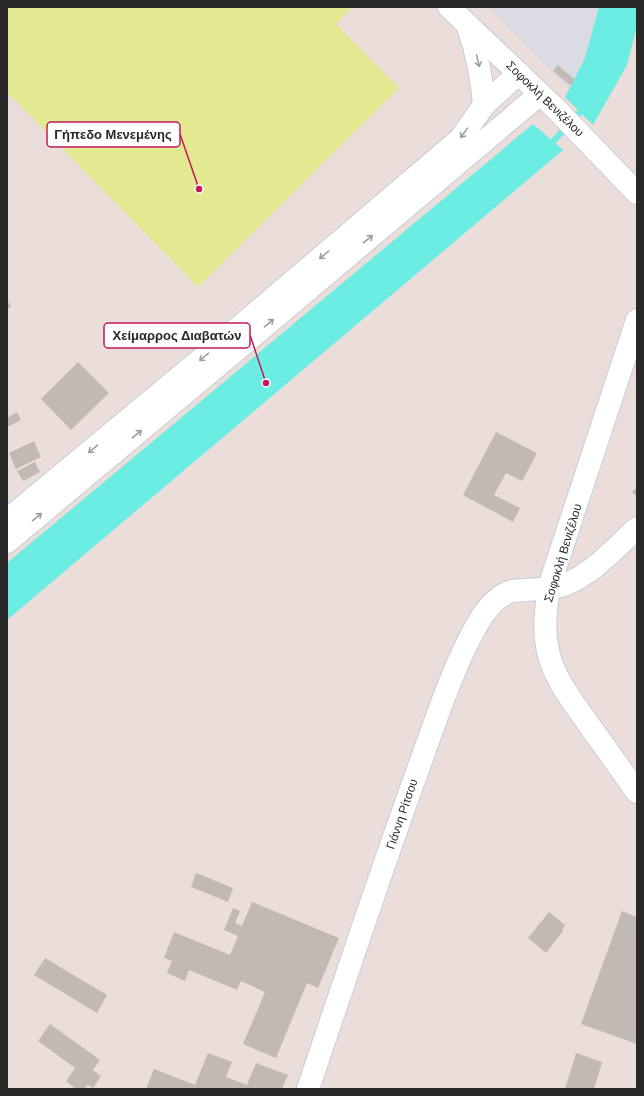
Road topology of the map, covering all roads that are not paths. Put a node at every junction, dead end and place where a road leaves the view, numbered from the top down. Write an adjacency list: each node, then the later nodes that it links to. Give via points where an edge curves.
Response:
1 (450, 7): 2 (street, Σοφοκλή Βενιζέλου)
2 (467, 24): 3 (street, Σοφοκλή Βενιζέλου); 5 (street, one-way to 5, via 476,50)
3 (519, 73): 4 (street, Σοφοκλή Βενιζέλου); 5 (street)
4 (540, 94): 6 (street, Σοφοκλή Βενιζέλου); 10 (street, one-way to 4)
5 (484, 105): 8 (street, one-way to 8, via 460,139)
6 (637, 193)
7 (637, 320): 11 (street, Σοφοκλή Βενιζέλου)
8 (7, 520)
9 (637, 528): 11 (street, Γιάννη Ρίτσου, via 607,557 579,578 564,585)
10 (7, 542)
11 (550, 587): 12 (street, Σοφοκλή Βενιζέλου, via 546,605 546,637 554,672 564,690); 13 (street, Γιάννη Ρίτσου, via 512,591 499,596 488,608 467,644 404,808)
12 (637, 792)
13 (308, 1089)

